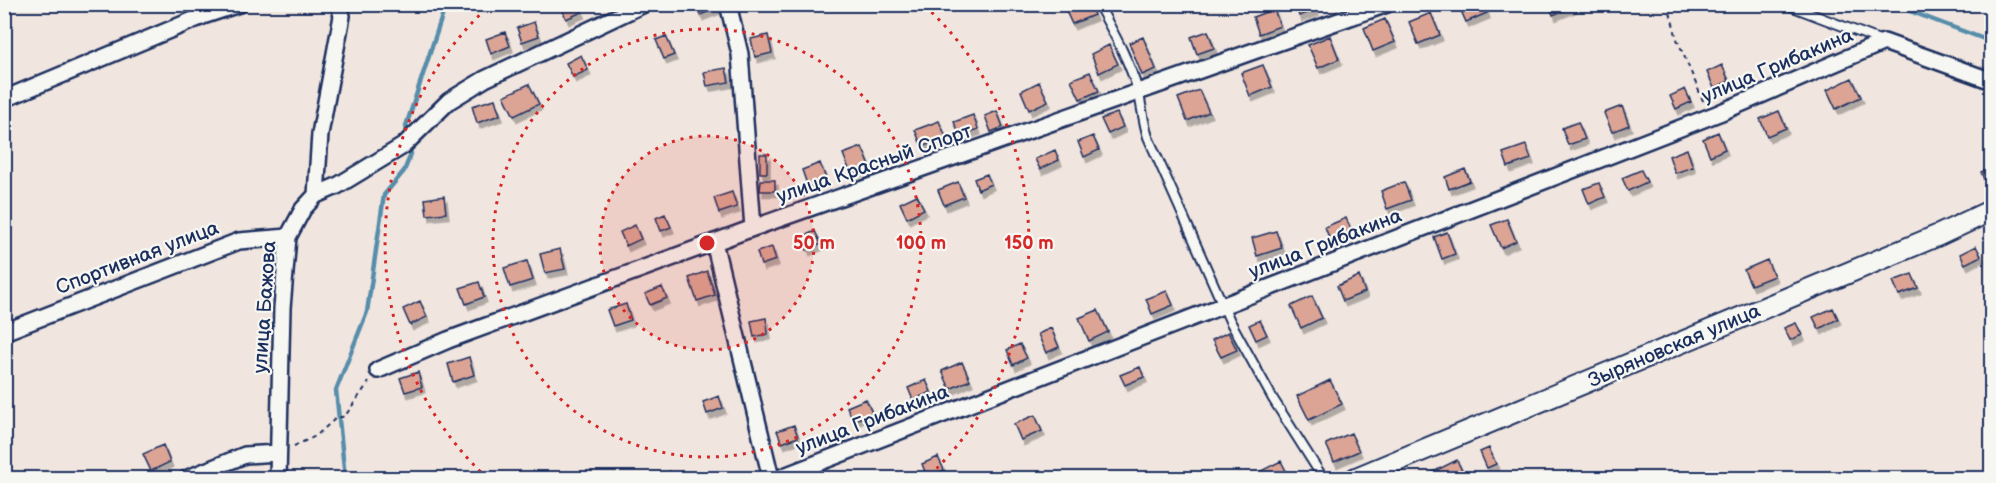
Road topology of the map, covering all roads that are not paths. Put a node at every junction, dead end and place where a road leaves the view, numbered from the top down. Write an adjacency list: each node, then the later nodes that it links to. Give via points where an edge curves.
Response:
1 (239, 4): 11 (street)
2 (339, 4): 12 (street, via 342,16 320,134)
3 (644, 4): 12 (street, via 484,79 449,101 408,143)
4 (728, 4): 14 (street, via 740,54)
5 (1098, 4): 10 (lane, via 1122,50)
6 (1386, 4): 10 (street, улица Красный Спорт)
7 (1785, 4): 8 (lane)
8 (1884, 42): 9 (street); 17 (street, улица Грибакина, via 1709,117)
9 (1992, 81)
10 (1138, 93): 14 (street, улица Красный Спорт); 17 (lane, via 1148,137)
11 (4, 99)
12 (316, 195): 15 (street, улица Бажова, via 303,209)
13 (1992, 210): 26 (street, Зыряновская улица)
14 (753, 228): 16 (street, улица Красный Спорт)
15 (288, 237): 18 (street, Спортивная улица, via 239,240); 20 (street, улица Бажова)
16 (714, 242): 19 (street, улица Красный Спорт, via 448,340); 23 (street)
17 (1222, 305): 24 (street, улица Грибакина); 25 (lane, via 1273,399)
18 (4, 332)
19 (378, 370)
20 (278, 453): 21 (street, via 245,455); 22 (street, улица Бажова)
21 (188, 478)
22 (278, 478)
23 (771, 478)
24 (779, 478)
25 (1323, 478)
26 (1356, 478)

